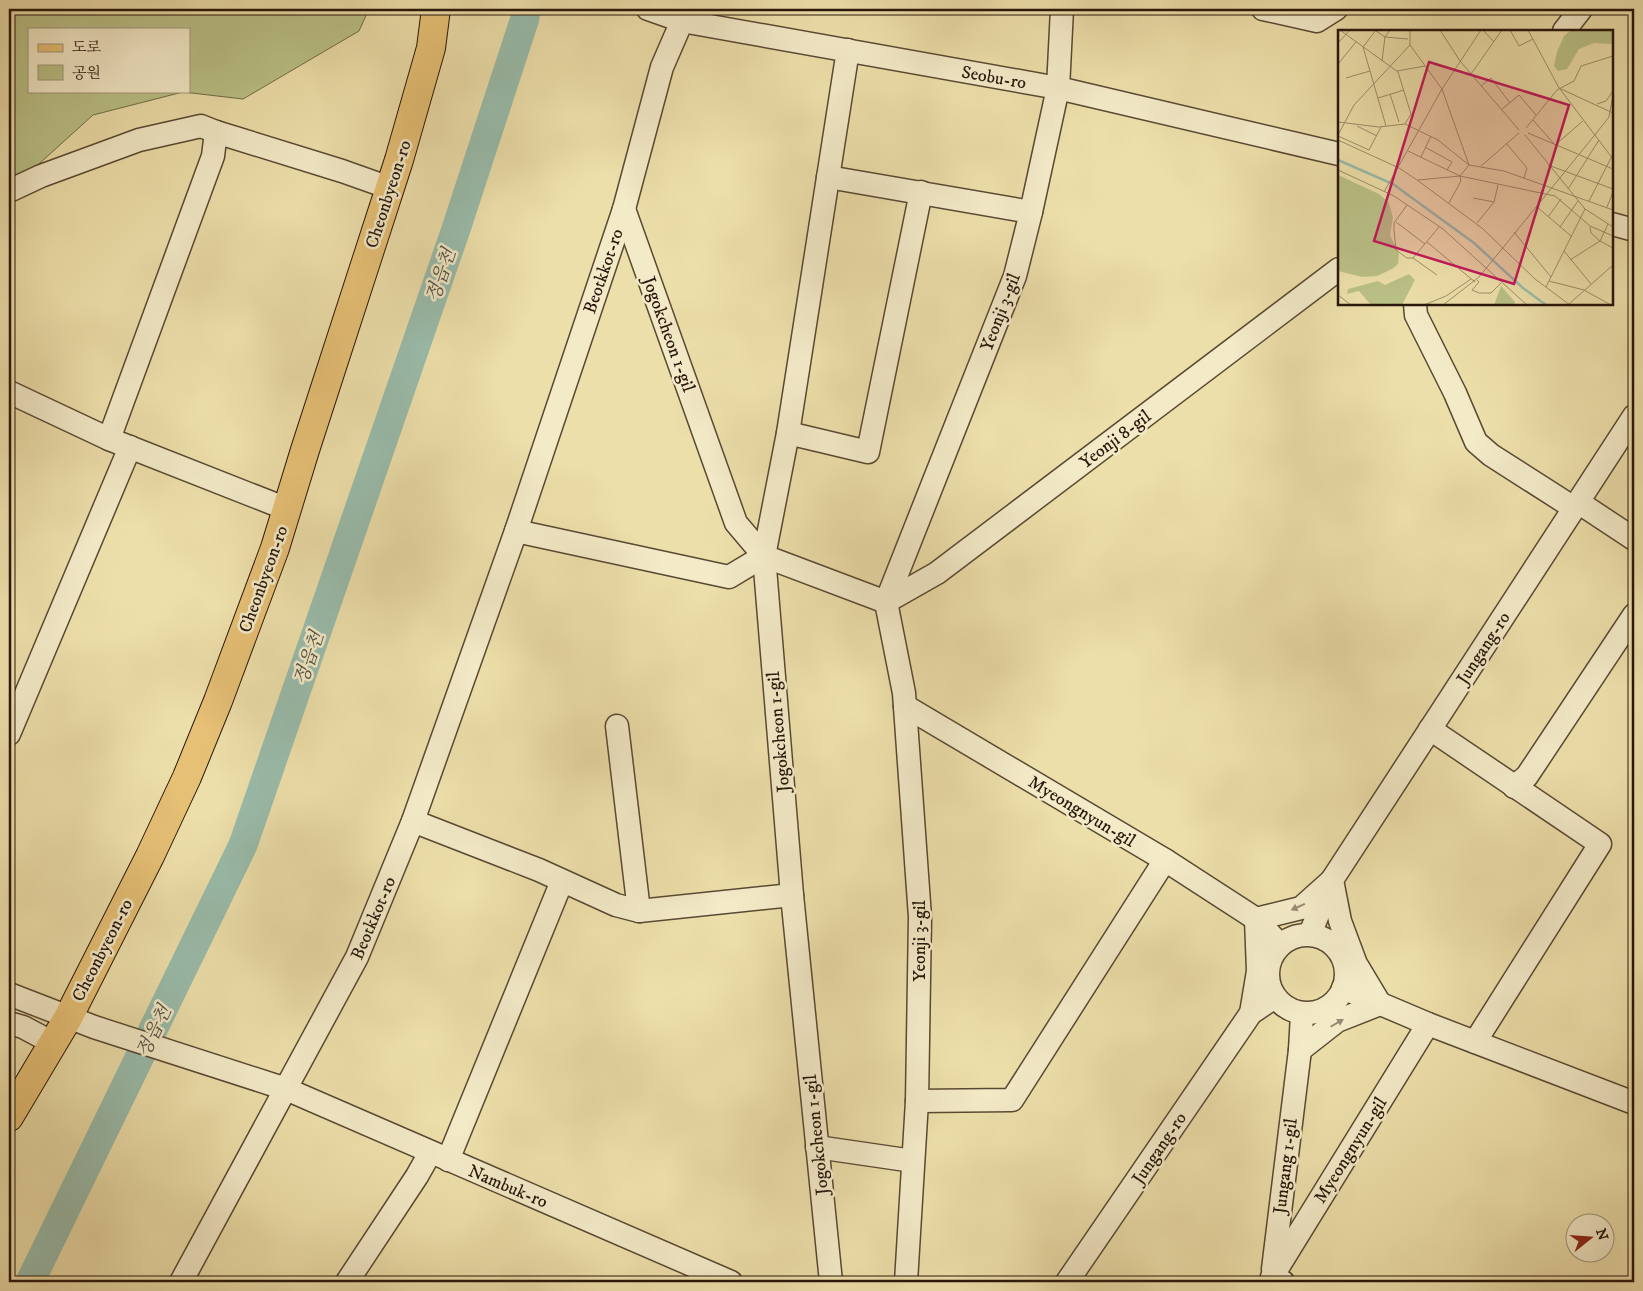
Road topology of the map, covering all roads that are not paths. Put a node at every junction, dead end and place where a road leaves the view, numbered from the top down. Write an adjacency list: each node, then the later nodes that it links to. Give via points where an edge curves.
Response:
1 (436, 9): 14 (main road, Cheonbyeon-ro, via 432,48)
2 (651, 9): 7 (street, Seobu-ro)
3 (1062, 9): 10 (street, Yeonji 3-gil)
4 (1263, 9): 5 (street, via 1317,21)
5 (1336, 9)
6 (1581, 9): 8 (street)
7 (682, 15): 9 (street, Seobu-ro); 17 (street, Beotkkot-ro, via 662,67)
8 (1565, 30)
9 (848, 50): 10 (street, Seobu-ro); 13 (street)
10 (1058, 88): 12 (street, Seobu-ro); 18 (street, Yeonji 3-gil)
11 (216, 132): 14 (street); 15 (street, via 201,126 139,140 41,176); 26 (street, via 213,156)
12 (1338, 154)
13 (828, 177): 16 (street); 25 (street)
14 (390, 188): 28 (main road, Cheonbyeon-ro)
15 (9, 192)
16 (921, 192): 18 (street); 25 (street, via 868,452)
17 (624, 209): 29 (street, Beotkkot-ro); 31 (street, Jogokcheon 1-gil, via 736,523)
18 (1031, 212): 32 (street, Yeonji 3-gil, via 1015,276)
19 (1613, 224): 20 (street)
20 (1634, 230)
21 (1338, 270): 32 (street, Yeonji 8-gil, via 938,573)
22 (1415, 305): 27 (street, via 1416,315 1476,442)
23 (9, 392): 26 (street)
24 (1634, 416): 27 (street, Jungang-ro)
25 (788, 433): 31 (street)
26 (119, 443): 28 (street); 37 (street)
27 (1576, 505): 30 (street); 36 (street, Jungang-ro)
28 (287, 509): 54 (main road, Cheonbyeon-ro, via 222,692 187,777)
29 (516, 531): 31 (street, via 729,577); 39 (street, Beotkkot-ro)
30 (1634, 539)
31 (764, 556): 32 (street); 43 (street, Jogokcheon 1-gil)
32 (886, 602): 34 (street, Yeonji 3-gil)
33 (1634, 615): 38 (street, via 1527,776)
34 (905, 706): 40 (street, Myeongnyun-gil); 61 (street, Yeonji 3-gil, via 920,917)
35 (617, 726): 44 (street)
36 (1430, 729): 38 (street); 41 (street, Jungang-ro)
37 (9, 734)
38 (1514, 787): 57 (street, via 1600,844)
39 (413, 821): 42 (street); 60 (street, Beotkkot-ro, via 357,957)
40 (1165, 860): 45 (street, Myeongnyun-gil); 61 (street, via 1012,1100)
41 (1332, 880): 45 (street, one-way to 45, via 1301,908); 46 (street); 51 (street, via 1340,921 1356,964)
42 (562, 881): 44 (street, via 616,905); 65 (street)
43 (792, 896): 44 (street); 64 (street, Jogokcheon 1-gil)
44 (639, 911)
45 (1256, 919): 47 (street, Myeongnyun-gil); 52 (street, via 1258,970)
46 (1310, 934): 47 (street, via 1290,938); 48 (street, via 1331,942 1342,956 1346,974)
47 (1280, 945): 50 (street, via 1271,958 1268,972)
48 (1343, 988): 51 (street); 53 (street, via 1338,1000 1327,1008)
49 (9, 994): 54 (street, Nambuk-ro)
50 (1275, 996): 52 (street); 53 (street, via 1290,1010)
51 (1380, 1004): 56 (street); 59 (street, one-way to 51, via 1337,1021)
52 (1251, 1013): 59 (street, via 1274,1012 1294,1026); 67 (street, Jungang-ro)
53 (1302, 1014): 59 (street, Jungang 1-gil)
54 (68, 1018): 58 (main road, Cheonbyeon-ro); 60 (street, Nambuk-ro)
55 (9, 1024): 58 (street, via 23,1027)
56 (1428, 1024): 57 (street); 69 (street, Myeongnyun-gil)
57 (1475, 1042): 62 (street)
58 (53, 1043): 63 (main road, Cheonbyeon-ro)
59 (1300, 1050): 69 (street, Jungang 1-gil)
60 (286, 1089): 65 (street, Nambuk-ro); 70 (street, Beotkkot-ro)
61 (917, 1101): 66 (street, Yeonji 3-gil)
62 (1634, 1103)
63 (9, 1117)
64 (818, 1147): 66 (street); 73 (street, Jogokcheon 1-gil)
65 (439, 1156): 68 (street, Nambuk-ro); 71 (street, via 417,1176)
66 (913, 1161): 74 (street, Yeonji 3-gil)
67 (1086, 1253): 75 (street, Jungang-ro); 76 (street)
68 (705, 1277): 72 (street, Nambuk-ro)
69 (1275, 1280)
70 (181, 1282)
71 (347, 1282)
72 (731, 1282)
73 (830, 1282)
74 (906, 1282)
75 (1067, 1282)
76 (1086, 1282)

